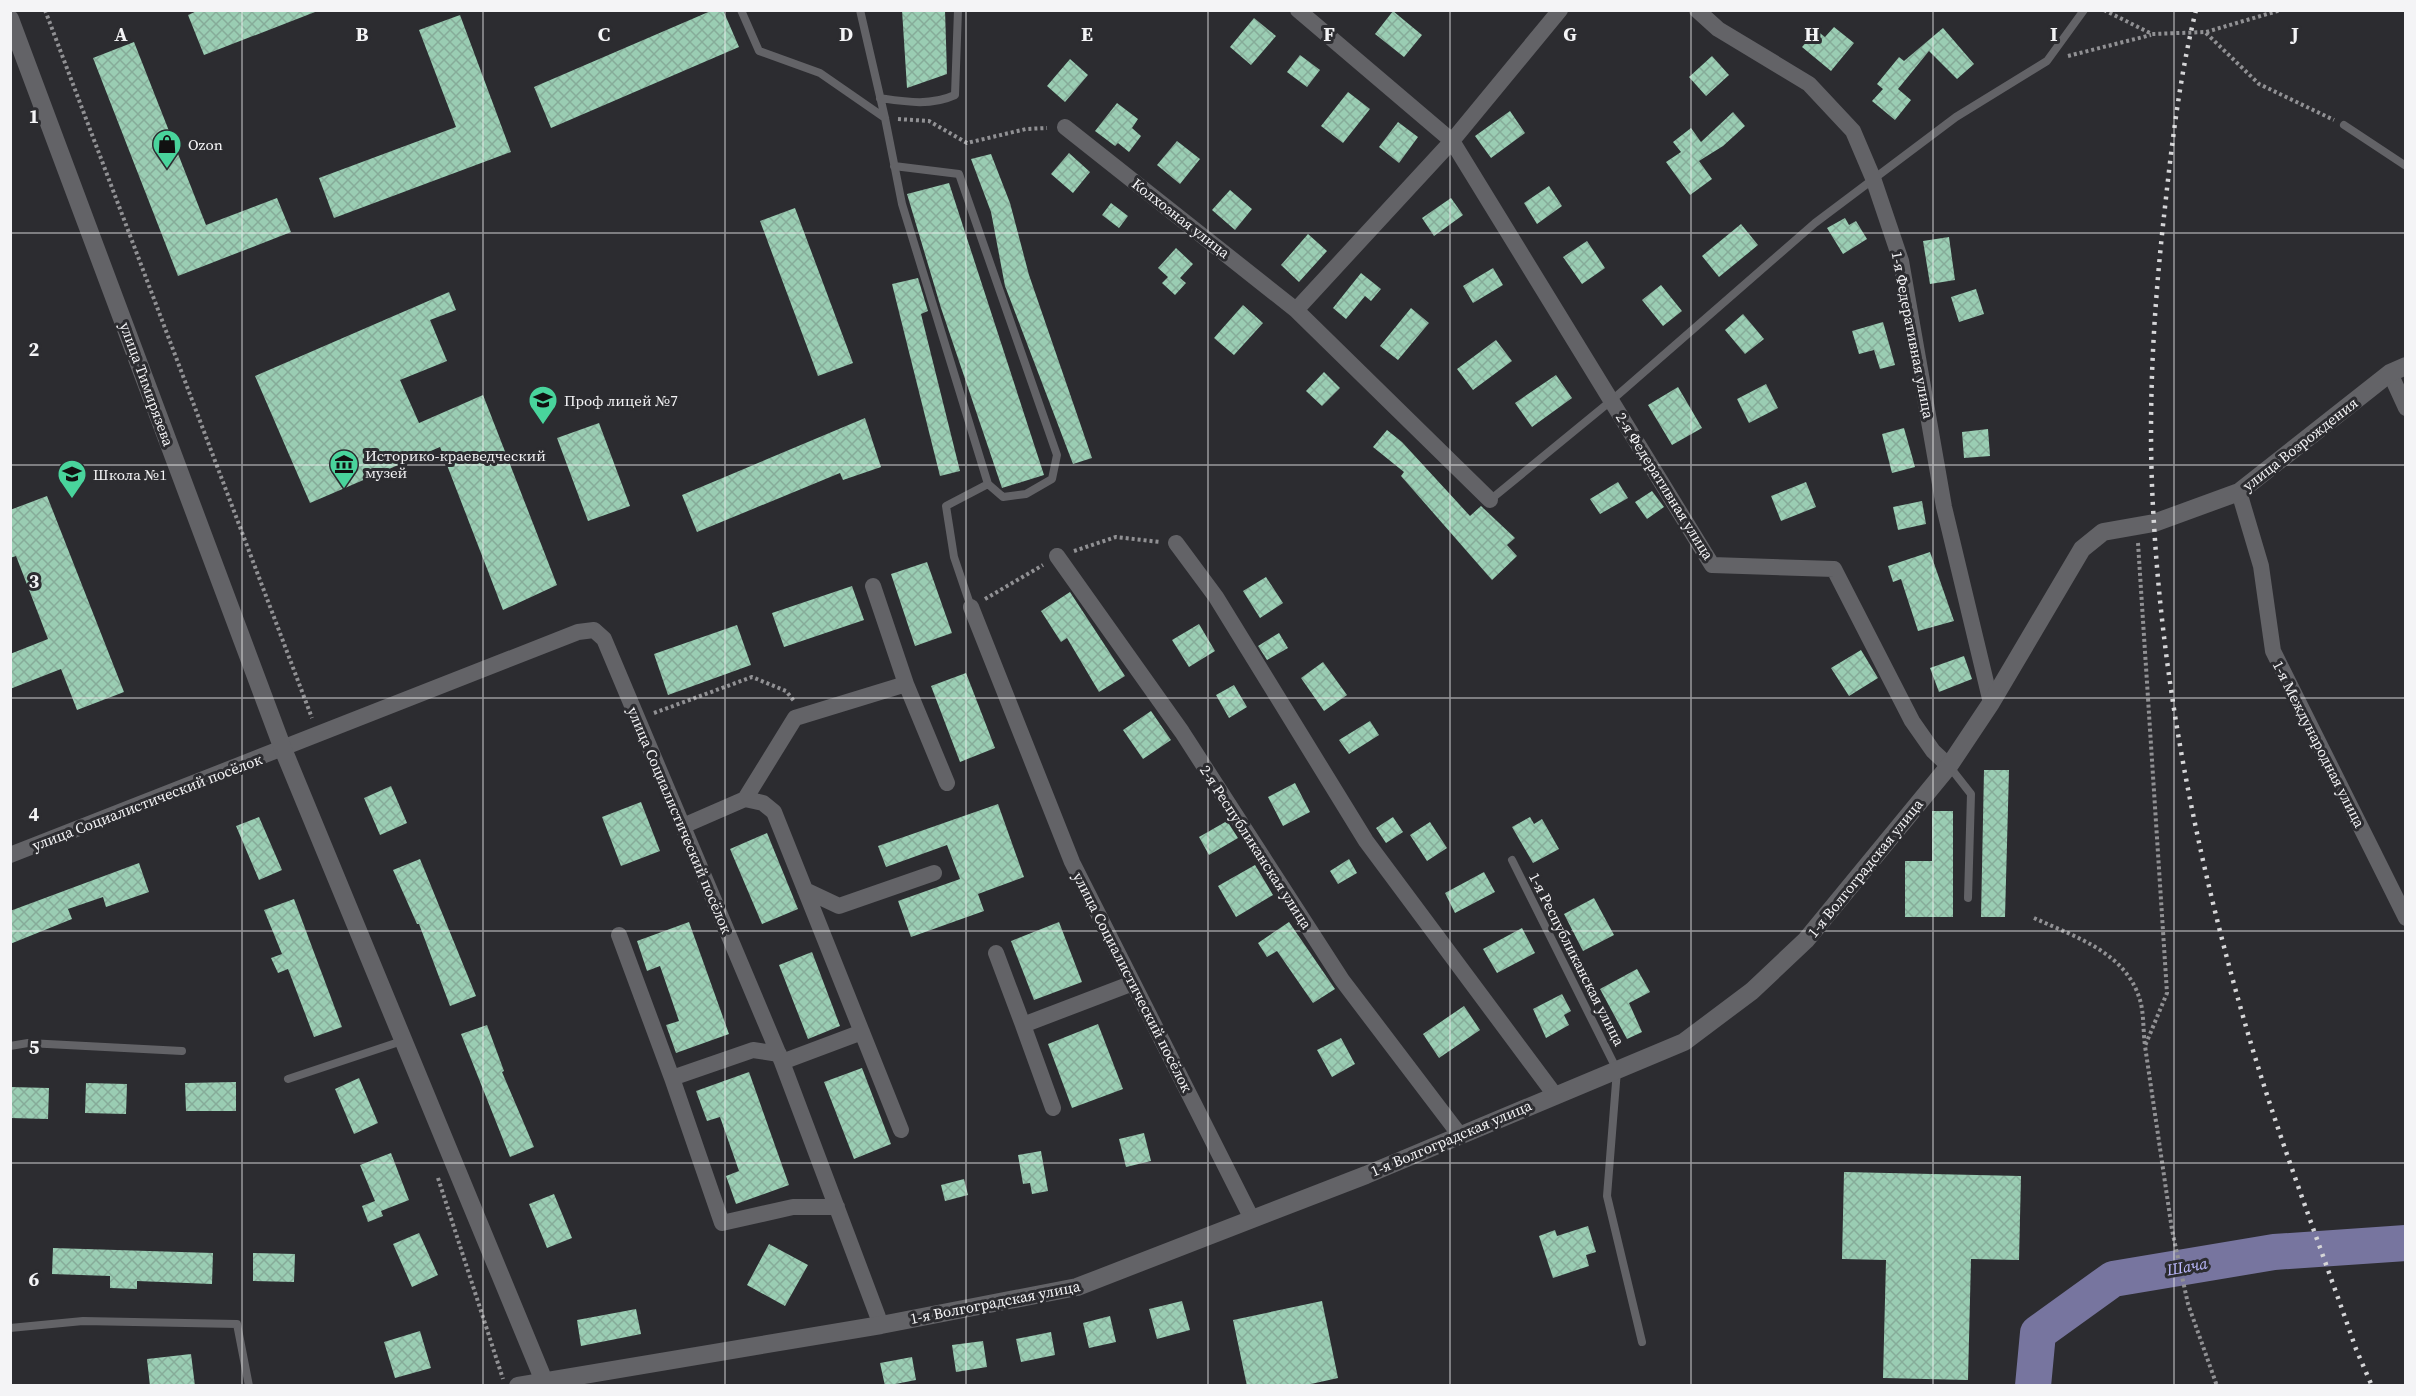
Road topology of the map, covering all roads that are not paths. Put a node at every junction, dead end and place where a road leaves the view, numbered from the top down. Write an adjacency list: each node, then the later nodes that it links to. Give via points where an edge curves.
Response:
1 (741, 10): 10 (lane, via 759,51 820,73)
2 (860, 10): 9 (lane)
3 (958, 10): 9 (lane, via 955,95 939,102)
4 (1298, 10): 13 (street, 2-я Федеративная улица)
5 (1560, 10): 13 (street)
6 (1696, 10): 16 (street, 1-я Федеративная улица, via 1718,28 1809,84 1853,131)
7 (2084, 10): 16 (lane, via 2047,61 1956,117)
8 (10, 20): 31 (street, улица Тимирязева)
9 (880, 98): 10 (lane)
10 (885, 118): 14 (lane)
11 (2344, 125): 15 (lane)
12 (1065, 127): 17 (street, Колхозная улица)
13 (1452, 141): 17 (street); 19 (street, 2-я Федеративная улица)
14 (894, 166): 21 (lane, via 902,204); 21 (lane, via 959,174 1058,455 1052,479 1026,494 1003,497)
15 (2406, 166)
16 (1874, 178): 19 (lane, via 1757,272); 30 (street, 1-я Федеративная улица, via 1901,261 1944,507)
17 (1296, 310): 23 (street)
18 (2398, 370): 20 (street); 22 (street, улица Возрождения)
19 (1612, 400): 23 (lane); 32 (street, 2-я Федеративная улица, via 1712,565 1834,568 1912,721)
20 (2406, 408)
21 (988, 484): 28 (lane, via 946,506 954,557)
22 (2239, 492): 24 (street, улица Возрождения); 41 (street, 1-я Международная улица, via 2261,566 2272,651)
23 (1490, 500)
24 (2145, 524): 30 (street, 1-я Волгоградская улица, via 2103,532 2082,549)
25 (1176, 543): 54 (street, via 1215,597 1366,841)
26 (1057, 556): 57 (street, 2-я Республиканская улица, via 1182,732 1342,980)
27 (873, 586): 29 (street)
28 (970, 607): 44 (street, улица Социалистический посёлок, via 1072,862)
29 (906, 684): 33 (street); 34 (street, via 795,718)
30 (1991, 704): 32 (street, 1-я Волгоградская улица)
31 (283, 750): 35 (street, улица Социалистический посёлок, via 578,632 594,630 604,639); 36 (street, улица Социалистический посёлок); 47 (street)
32 (1948, 766): 40 (lane, via 1971,794); 51 (street, 1-я Волгоградская улица, via 1806,940 1752,991 1684,1042)
33 (947, 783)
34 (745, 799): 35 (street); 39 (street, via 763,803 774,812)
35 (683, 826): 50 (street, улица Социалистический посёлок)
36 (10, 855)
37 (1512, 860): 51 (lane, 1-я Республиканская улица)
38 (934, 873): 39 (street, via 839,906)
39 (805, 890): 46 (street)
40 (1968, 898)
41 (2406, 918)
42 (619, 935): 52 (street)
43 (996, 953): 45 (street)
44 (1133, 983): 45 (street); 59 (street, улица Социалистический посёлок)
45 (1023, 1025): 55 (street)
46 (862, 1032): 50 (street); 56 (street)
47 (402, 1041): 53 (lane); 63 (street)
48 (10, 1046): 49 (lane, via 28,1043)
49 (182, 1051)
50 (781, 1058): 52 (street, via 753,1050); 58 (street, улица Социалистический посёлок)
51 (1617, 1070): 54 (street, 1-я Волгоградская улица); 62 (lane, via 1607,1196)
52 (672, 1078): 58 (street, via 722,1223 793,1207)
53 (288, 1079)
54 (1555, 1095): 57 (street, 1-я Волгоградская улица)
55 (1053, 1108)
56 (901, 1130)
57 (1459, 1134): 59 (street, 1-я Волгоградская улица)
58 (837, 1207): 60 (street, улица Социалистический посёлок)
59 (1252, 1219): 60 (street, 1-я Волгоградская улица, via 1077,1287)
60 (881, 1325): 63 (street, 1-я Волгоградская улица)
61 (10, 1328): 64 (lane, via 83,1321 237,1324)
62 (1642, 1342)
63 (544, 1381): 65 (street, 1-я Волгоградская улица)
64 (249, 1386)
65 (519, 1386)

